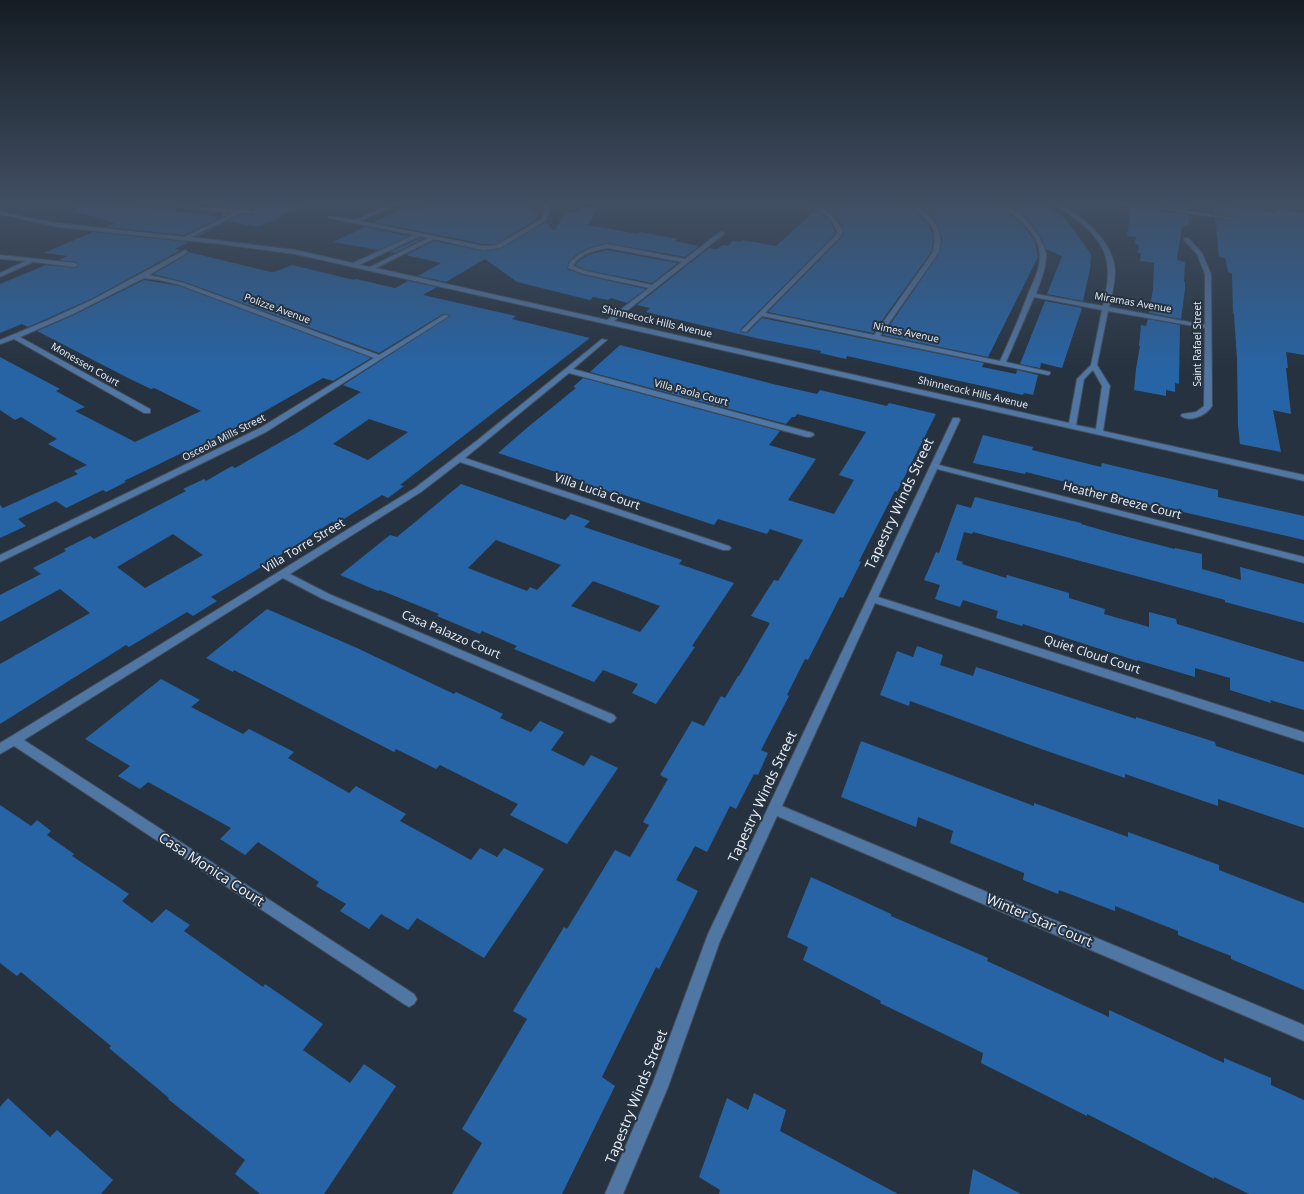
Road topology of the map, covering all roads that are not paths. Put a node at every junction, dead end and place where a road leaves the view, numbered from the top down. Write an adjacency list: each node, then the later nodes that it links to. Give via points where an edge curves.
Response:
1 (22, 260): 13 (street)
2 (172, 260): 19 (street)
3 (328, 260): 16 (street, Shinnecock Hills Avenue)
4 (365, 260): 16 (street)
5 (388, 260): 17 (street)
6 (574, 260): 20 (street, via 570,267)
7 (680, 260): 14 (street)
8 (815, 260): 23 (street)
9 (931, 260): 29 (street)
10 (1042, 260): 21 (street)
11 (1109, 260): 22 (street, via 1112,269)
12 (1202, 260): 26 (street, Saint Rafael Street, via 1208,274)
13 (32, 261): 15 (street); 18 (street)
14 (686, 261): 20 (street)
15 (76, 265)
16 (354, 265): 17 (street, Shinnecock Hills Avenue)
17 (370, 269): 25 (street, Shinnecock Hills Avenue)
18 (0, 275)
19 (144, 276): 28 (street, via 86,306); 32 (street, Polizze Avenue, via 187,286)
20 (652, 287): 25 (street)
21 (1031, 295): 22 (street, Miramas Avenue); 33 (street)
22 (1106, 308): 26 (street, Miramas Avenue); 34 (street)
23 (761, 314): 27 (street); 29 (street, Nimes Avenue)
24 (446, 316): 32 (street, Osceola Mills Street)
25 (609, 322): 40 (street, Shinnecock Hills Avenue)
26 (1208, 327): 38 (street, Saint Rafael Street, via 1208,406 1206,411 1200,414)
27 (744, 331)
28 (14, 336): 31 (street); 37 (street, Monessen Court)
29 (876, 337): 33 (street, Nimes Avenue)
30 (604, 340): 35 (street, Villa Torre Street)
31 (0, 342)
32 (380, 358): 47 (street, Osceola Mills Street, via 263,430)
33 (1002, 363): 36 (street, Nimes Avenue)
34 (1094, 365): 40 (street, via 1081,379); 41 (street, via 1106,386)
35 (567, 370): 42 (street, Villa Paola Court); 43 (street, Villa Torre Street)
36 (1048, 373)
37 (147, 411)
38 (1185, 416)
39 (956, 420): 44 (street, Tapestry Winds Street)
40 (1072, 426): 41 (street, Shinnecock Hills Avenue)
41 (1099, 432): 45 (street, Shinnecock Hills Avenue)
42 (810, 435)
43 (460, 459): 46 (street, Villa Lucia Court); 49 (street, Villa Torre Street, via 386,512)
44 (934, 466): 48 (street, Heather Breeze Court); 50 (street, Tapestry Winds Street)
45 (1304, 478)
46 (726, 548)
47 (0, 559)
48 (1304, 560)
49 (282, 574): 51 (street, Casa Palazzo Court, via 325,596); 53 (street, Villa Torre Street)
50 (872, 599): 52 (street, Quiet Cloud Court); 55 (street, Tapestry Winds Street)
51 (610, 718)
52 (1304, 737)
53 (14, 740): 54 (street, Villa Torre Street); 56 (street, Casa Monica Court)
54 (0, 749)
55 (775, 808): 57 (street, Winter Star Court); 58 (street, Tapestry Winds Street, via 713,939 660,1087)
56 (409, 999)
57 (1304, 1033)
58 (614, 1194)

